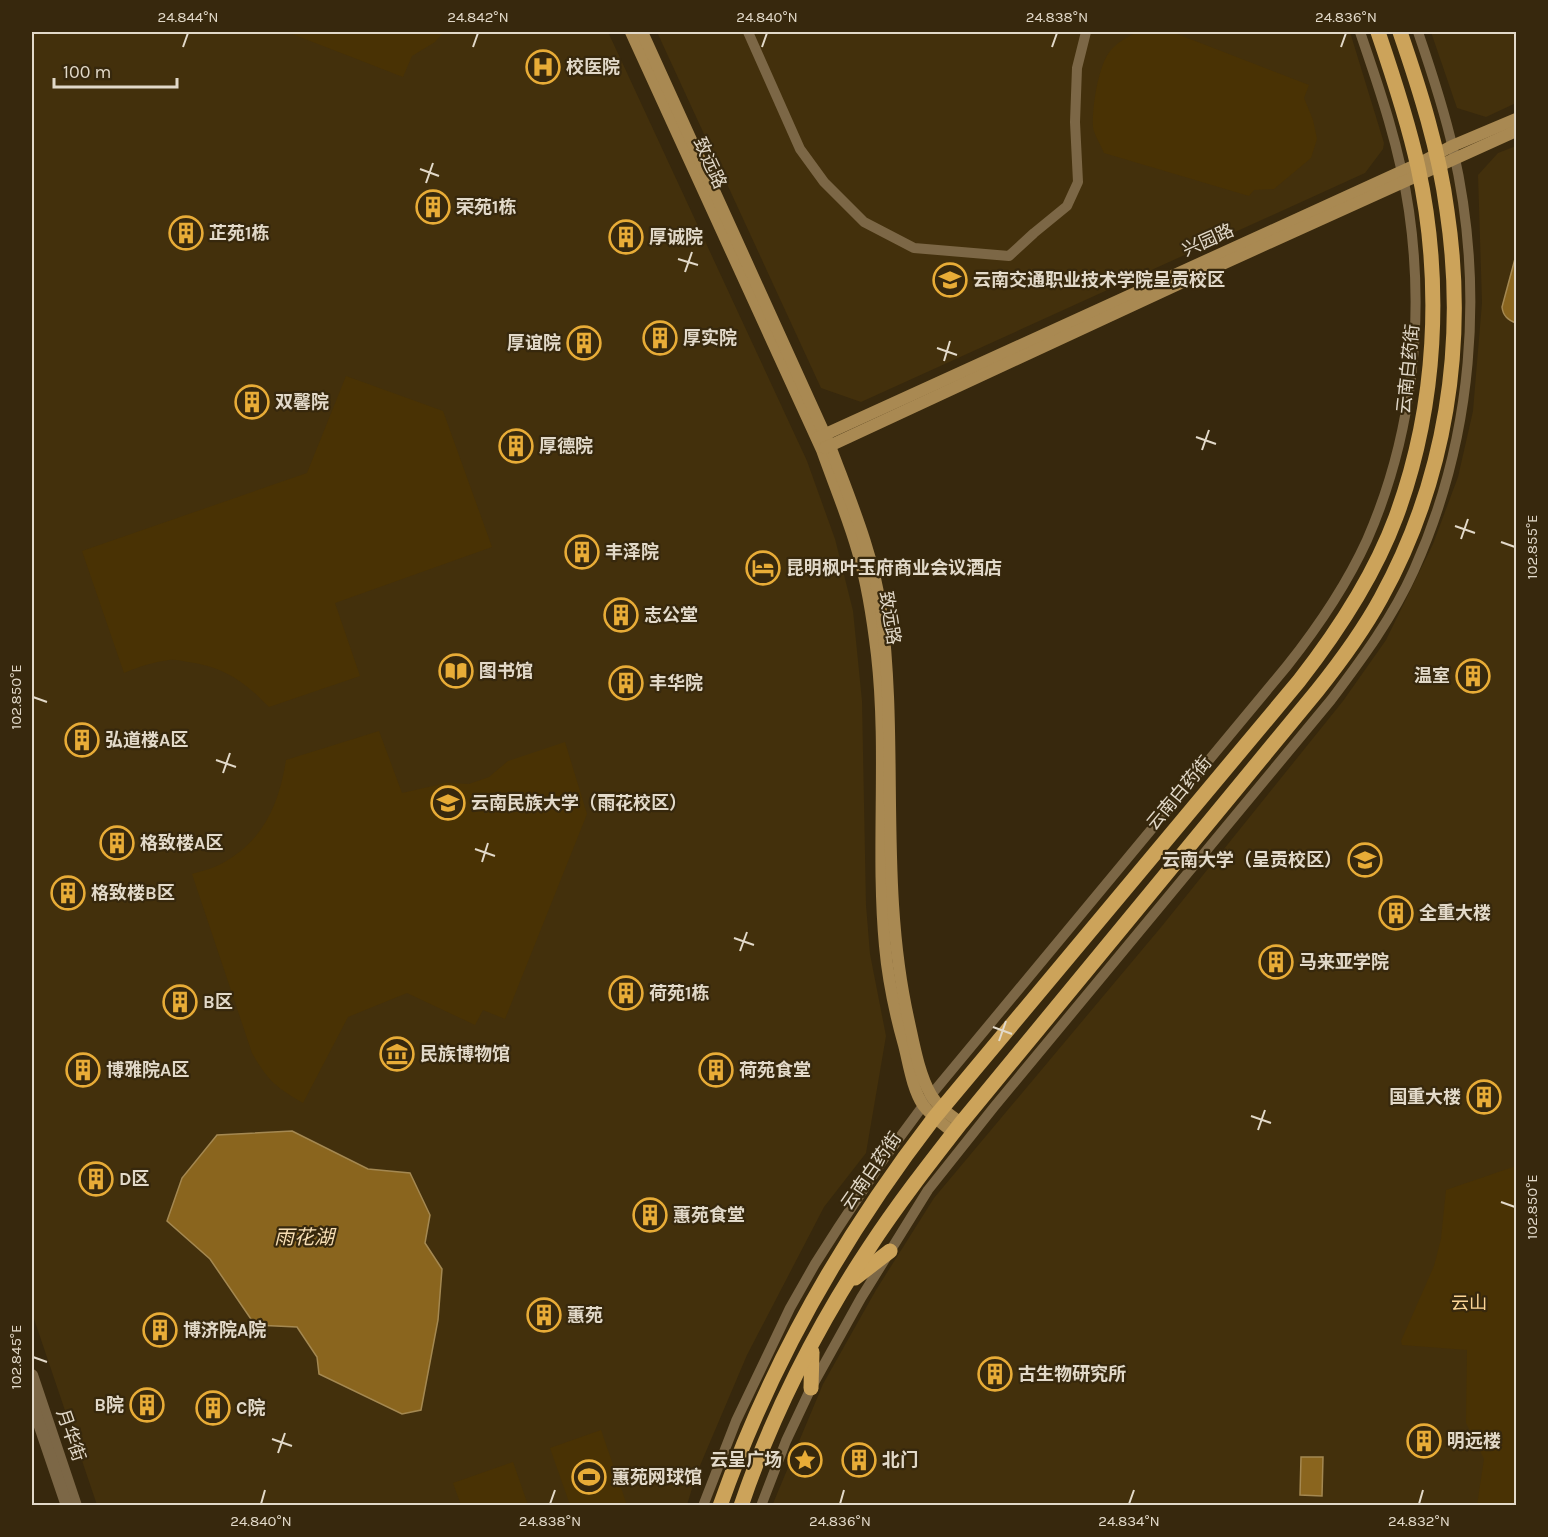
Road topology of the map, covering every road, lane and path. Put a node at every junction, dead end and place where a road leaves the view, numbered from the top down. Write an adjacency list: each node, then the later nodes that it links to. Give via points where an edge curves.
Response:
1 (631, 32): 15 (main road, 致远路)
2 (642, 32): 15 (main road, 致远路)
3 (748, 32): 4 (street, via 800,149 824,182 864,222 914,248 1010,256 1067,206 1078,182 1077,68)
4 (1086, 32)
5 (1360, 32): 14 (street)
6 (1378, 32): 13 (main road, 云南白药街)
7 (1400, 32): 12 (main road)
8 (1418, 32): 11 (street)
9 (1516, 119): 11 (main road, 兴园路)
10 (1516, 131): 11 (main road, 兴园路)
11 (1454, 153): 12 (main road, 兴园路); 23 (street, via 1468,250 1469,346 1452,464 1413,571 1388,618 1344,684 964,1143 928,1190)
12 (1438, 161): 13 (main road, 兴园路); 17 (main road, via 1453,264 1452,378 1430,482 1407,545 1350,649)
13 (1419, 170): 14 (main road, 兴园路); 16 (main road, 云南白药街, via 1433,290 1429,381 1411,473 1377,559 1330,641 1299,681)
14 (1402, 177): 15 (main road, 兴园路); 18 (street, via 1416,298 1411,377 1401,437 1366,541 1317,628)
15 (823, 442): 18 (main road, 致远路, via 859,555 871,609 878,658 885,947 891,992 915,1087)
16 (982, 1059): 17 (main road, via 987,1072); 19 (main road, 云南白药街)
17 (1000, 1074): 20 (main road)
18 (927, 1100): 19 (main road, 致远路); 31 (street, via 838,1228 790,1308 736,1421)
19 (938, 1113): 20 (main road, 致远路); 21 (main road, 云南白药街)
20 (957, 1128): 22 (main road)
21 (904, 1157): 22 (main road, via 919,1160); 32 (main road, 云南白药街, via 844,1245 804,1316 754,1419)
22 (922, 1173): 24 (main road)
23 (890, 1251): 24 (main road); 27 (street)
24 (846, 1286): 25 (main road)
25 (812, 1346): 27 (main road); 33 (main road, via 768,1436)
26 (32, 1379): 30 (street, 月华街)
27 (811, 1388): 34 (street)
28 (32, 1403): 29 (street, 月华街)
29 (67, 1506)
30 (76, 1506)
31 (703, 1506)
32 (720, 1506)
33 (741, 1506)
34 (761, 1506)

